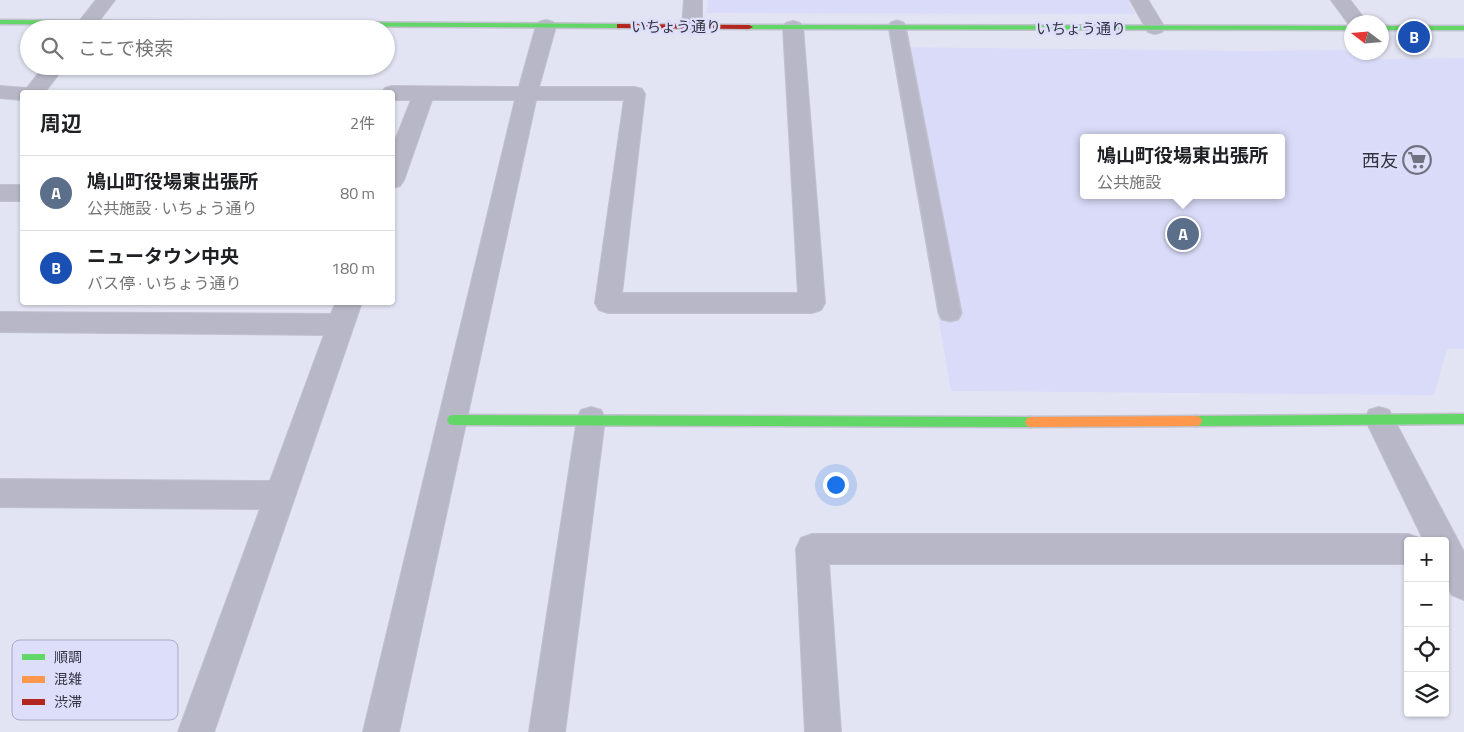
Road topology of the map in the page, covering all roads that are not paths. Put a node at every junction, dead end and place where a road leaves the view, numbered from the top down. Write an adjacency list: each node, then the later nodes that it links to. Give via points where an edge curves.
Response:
1 (106, 0): 6 (street)
2 (693, 0): 11 (street)
3 (1139, 0): 14 (street)
4 (1340, 0): 5 (street)
5 (1352, 15)
6 (89, 20)
7 (0, 22): 8 (street, いちょう通り)
8 (20, 23)
9 (395, 26): 10 (street, いちょう通り)
10 (546, 26): 11 (street, いちょう通り); 24 (street)
11 (692, 26): 13 (street, いちょう通り)
12 (897, 26): 13 (street, いちょう通り); 14 (street, いちょう通り); 28 (lane)
13 (793, 27): 24 (street, via 812,303 608,302 635,94)
14 (1155, 28): 15 (street, いちょう通り)
15 (1344, 28)
16 (1389, 28): 17 (street)
17 (1464, 28)
18 (48, 75): 19 (street)
19 (37, 90)
20 (0, 92): 21 (street)
21 (20, 92)
22 (395, 93): 23 (street)
23 (424, 93): 24 (street); 25 (street)
24 (527, 94): 34 (street)
25 (395, 172)
26 (0, 193): 27 (street)
27 (20, 193)
28 (950, 313)
29 (345, 314): 30 (street); 36 (street)
30 (0, 322)
31 (590, 419): 32 (street, via 971,422); 34 (street); 43 (street)
32 (1379, 419): 33 (street); 37 (street)
33 (1464, 419)
34 (454, 420): 42 (street)
35 (0, 493): 36 (street)
36 (281, 495): 41 (street)
37 (1439, 537)
38 (1404, 549): 44 (street, via 812,549)
39 (1449, 556): 40 (street)
40 (1464, 584)
41 (196, 732)
42 (381, 732)
43 (547, 732)
44 (823, 732)

